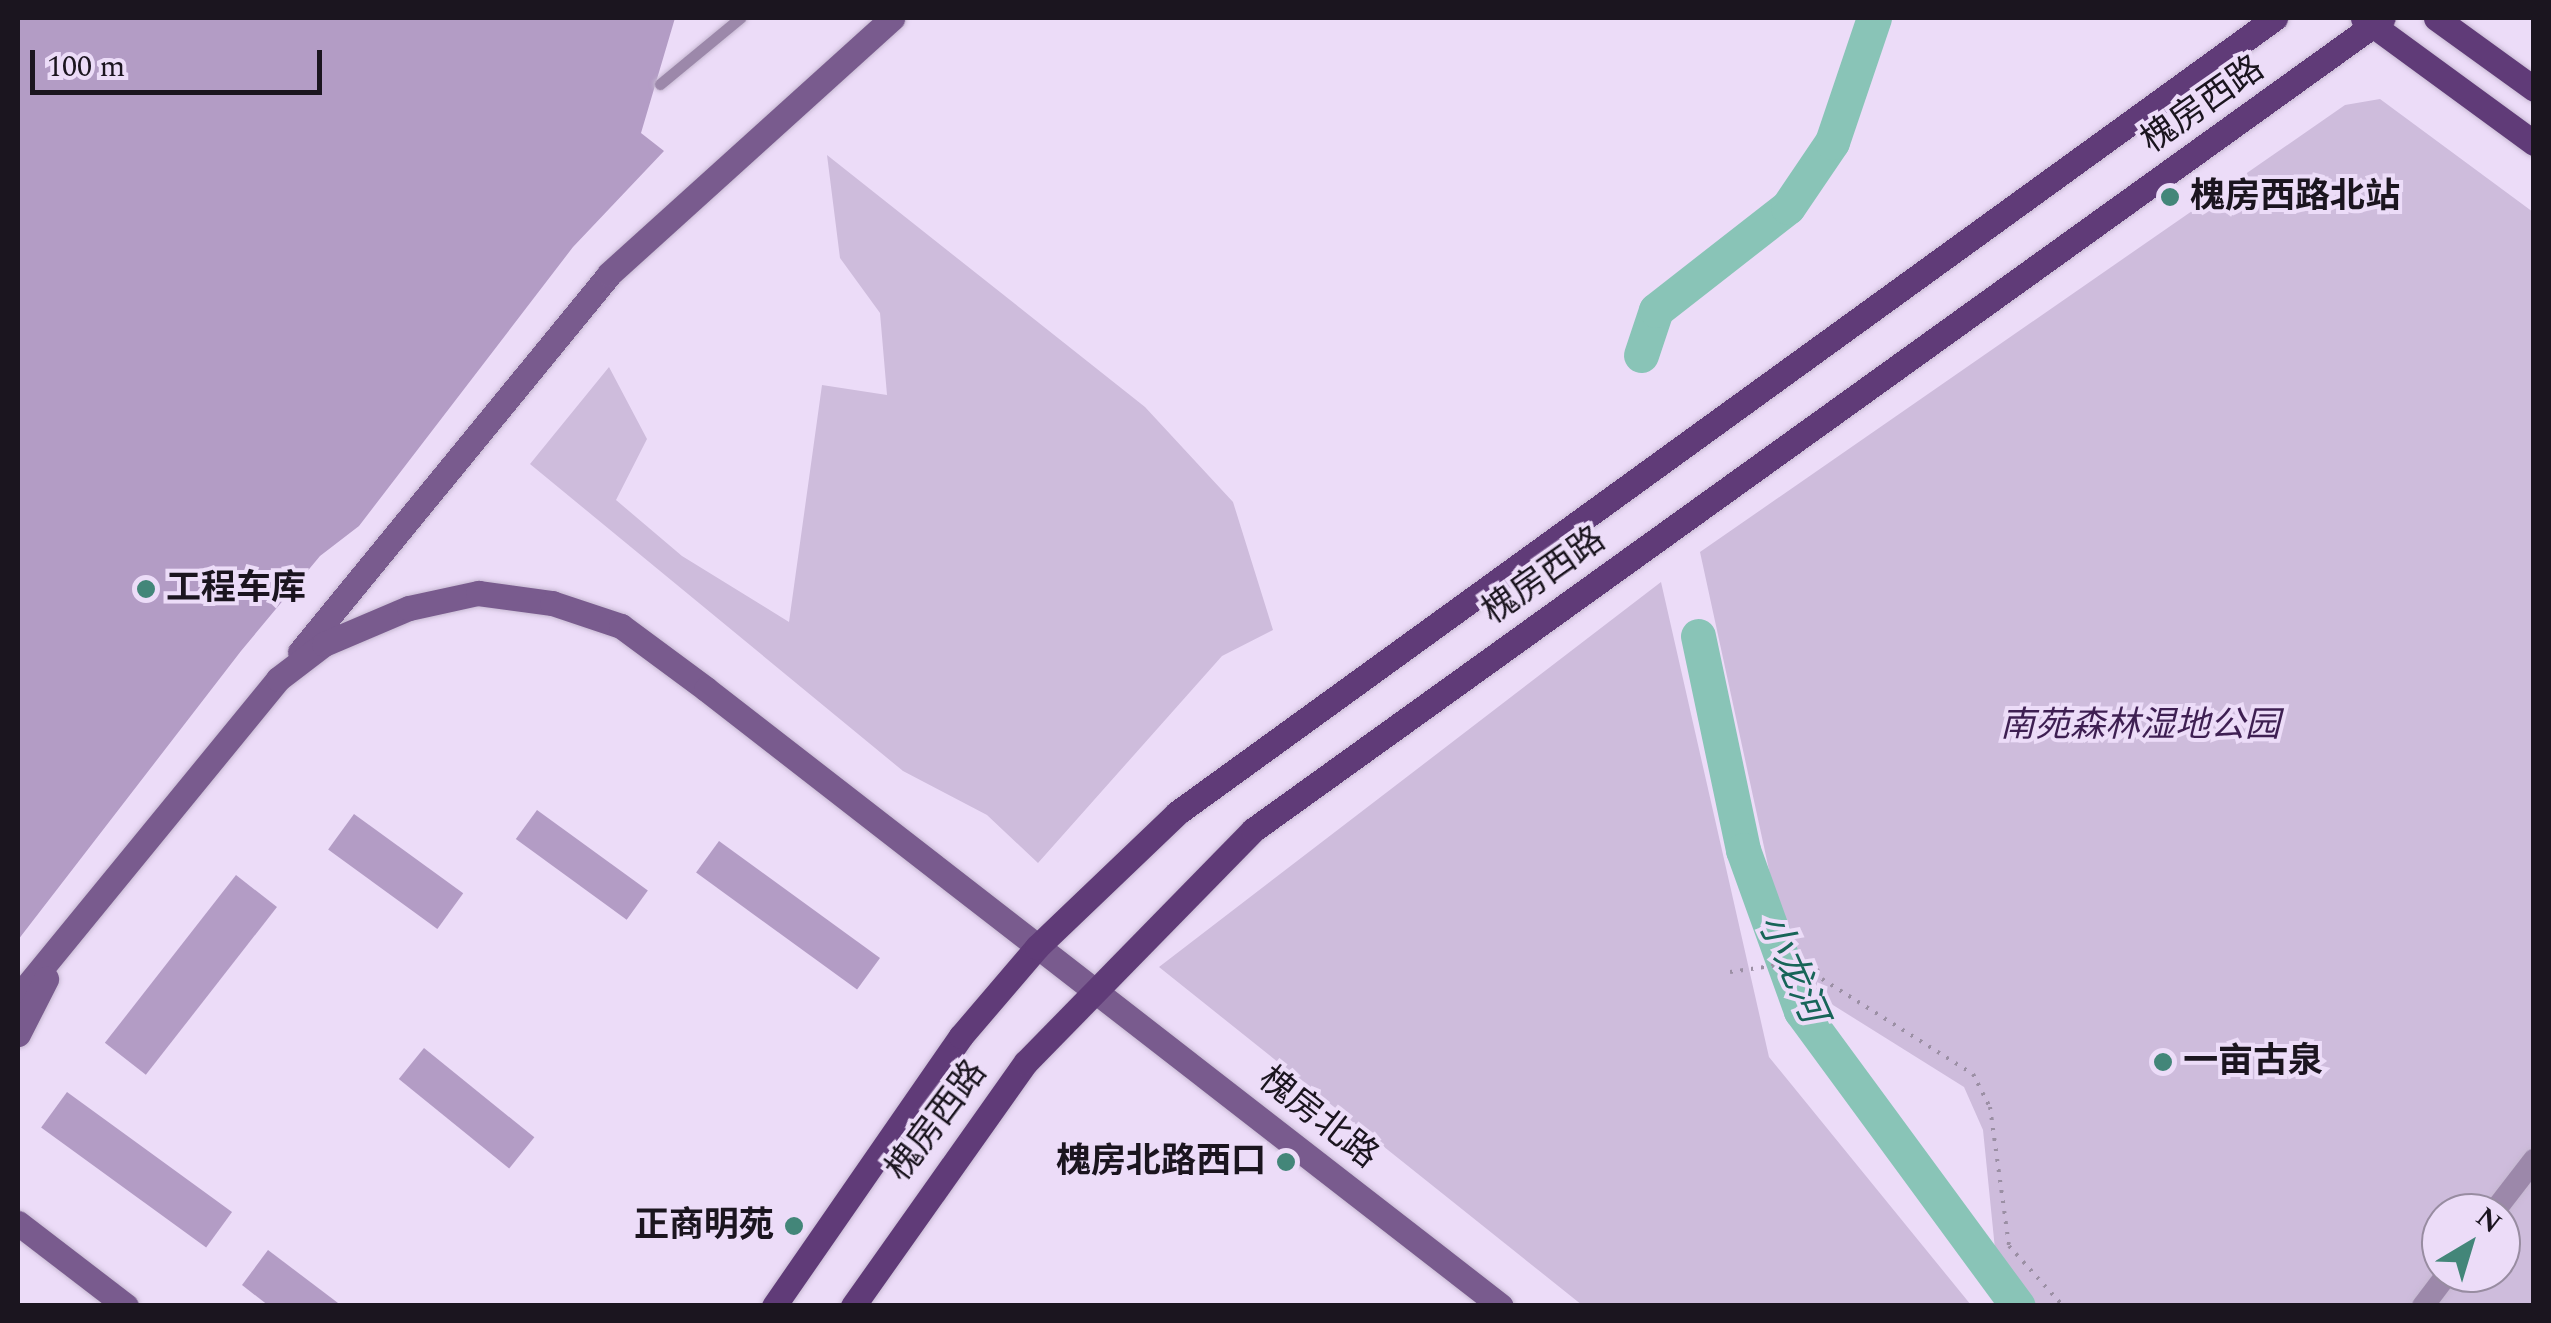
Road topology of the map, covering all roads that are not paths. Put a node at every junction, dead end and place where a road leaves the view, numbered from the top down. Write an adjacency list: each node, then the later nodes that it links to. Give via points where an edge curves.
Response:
1 (740, 18): 6 (lane)
2 (892, 18): 9 (street, via 608,274)
3 (2275, 18): 11 (main road, 槐房西路, via 1258,746)
4 (2436, 18): 7 (main road)
5 (2374, 20): 8 (main road); 12 (main road, 槐房西路, via 1317,780)
6 (660, 84)
7 (2534, 89)
8 (2534, 143)
9 (278, 679): 10 (street); 11 (street, 槐房北路, via 324,644 409,608 478,594 604,620)
10 (73, 925): 13 (street); 14 (street)
11 (1037, 947): 12 (street, 槐房北路); 19 (main road, 槐房西路, via 910,1103)
12 (1092, 986): 20 (main road, 槐房西路, via 920,1199); 21 (street, 槐房北路)
13 (18, 997)
14 (18, 1034)
15 (2534, 1160): 16 (street)
16 (2508, 1193)
17 (18, 1222): 18 (street)
18 (126, 1306)
19 (774, 1306)
20 (853, 1306)
21 (1501, 1306)

